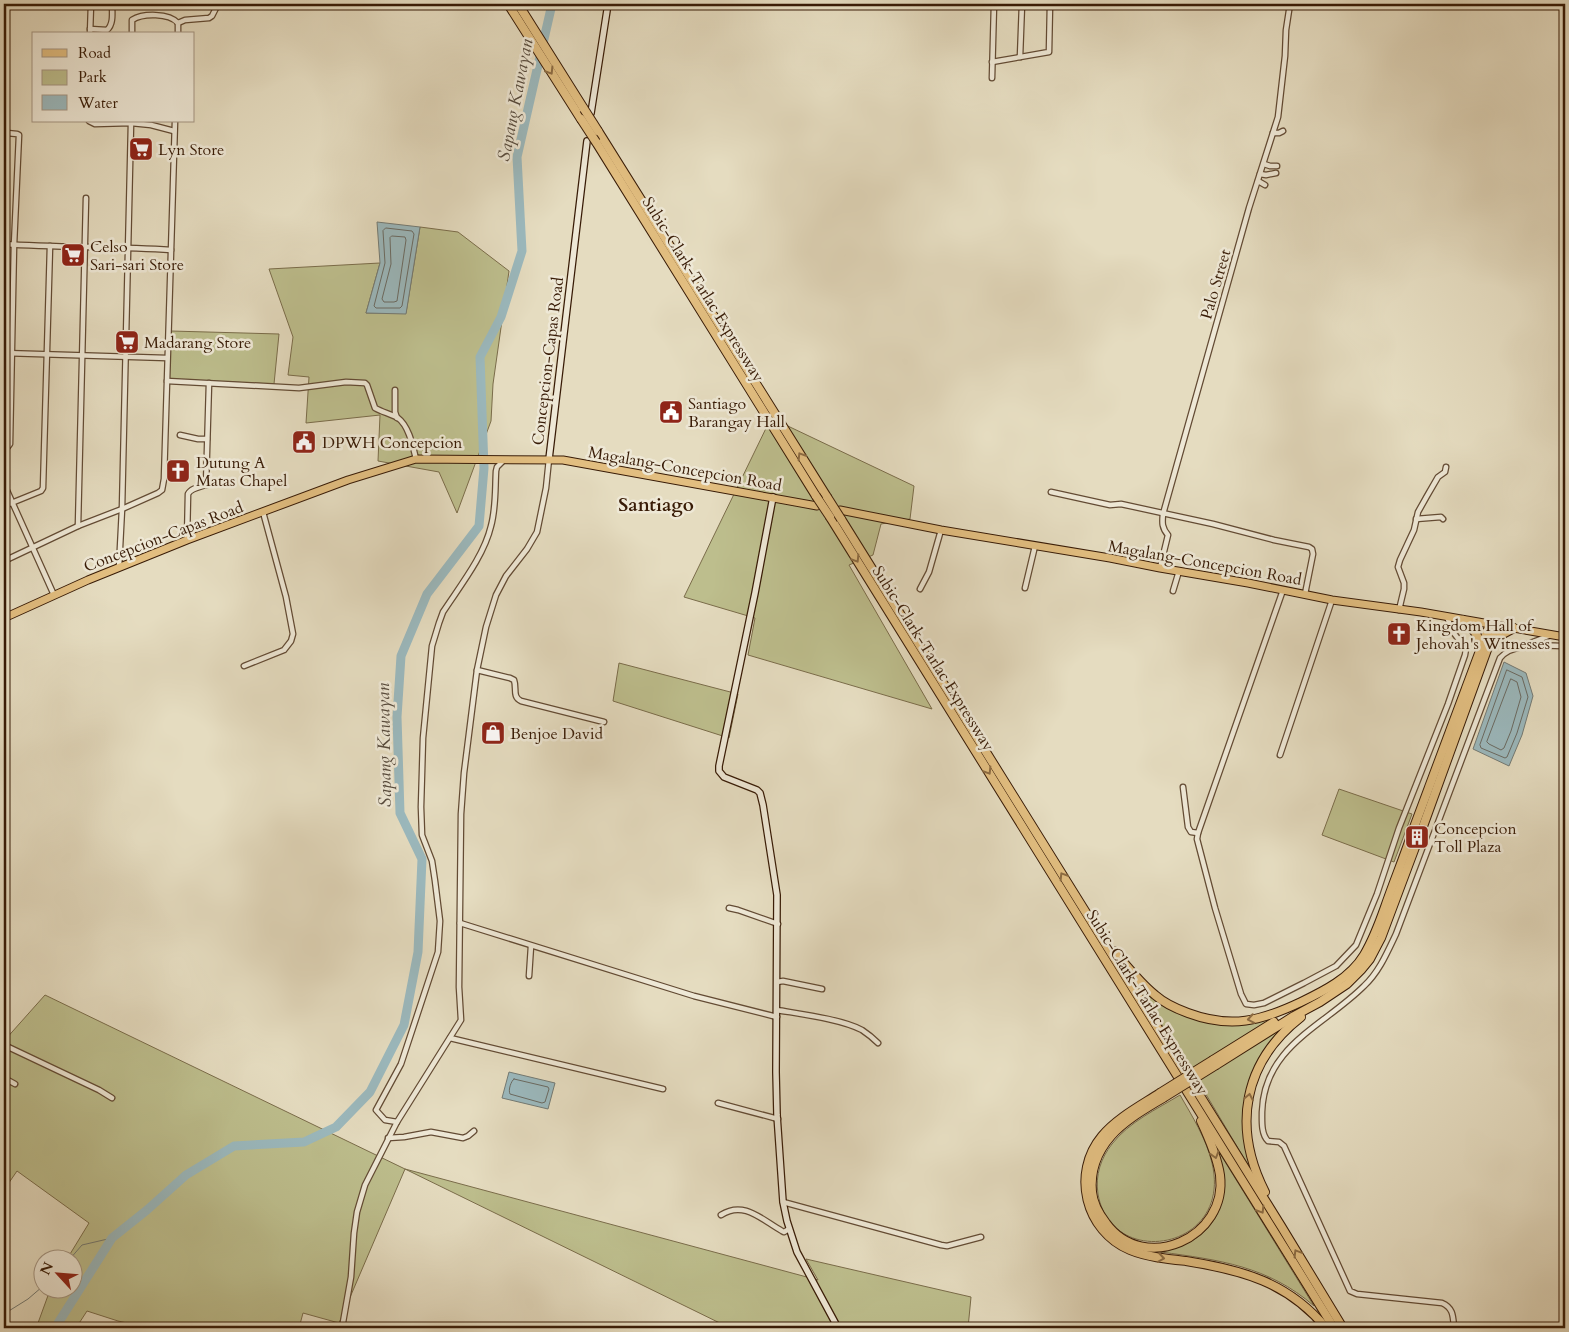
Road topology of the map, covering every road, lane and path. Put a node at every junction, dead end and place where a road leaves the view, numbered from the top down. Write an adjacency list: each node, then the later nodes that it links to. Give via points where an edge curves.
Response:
1 (92, 4): 12 (street)
2 (112, 4): 12 (street, via 110,28)
3 (218, 4): 11 (street, via 209,18)
4 (508, 4): 124 (highway, Subic-Clark-Tarlac Expressway, one-way to 124, bridge)
5 (608, 4): 18 (street)
6 (994, 4): 16 (street)
7 (1022, 4): 15 (street)
8 (1050, 4): 15 (street, via 1049,52)
9 (1290, 4): 25 (street, Palo Street, via 1278,117)
10 (520, 6): 18 (highway, Subic-Clark-Tarlac Expressway)
11 (178, 23): 13 (street, via 165,16 134,18); 14 (street)
12 (90, 31)
13 (132, 32)
14 (178, 32)
15 (1020, 57): 16 (street)
16 (992, 62): 17 (street)
17 (992, 78)
18 (588, 111): 108 (highway, Subic-Clark-Tarlac Expressway, one-way to 18, bridge)
19 (91, 122): 20 (street)
20 (131, 122): 22 (street); 37 (street)
21 (174, 122): 22 (street)
22 (174, 131): 39 (street)
23 (1283, 131): 25 (street)
24 (7, 133): 35 (street, via 19,135)
25 (1273, 133): 27 (street, Palo Street)
26 (587, 141): 55 (street, Concepcion-Capas Road)
27 (1264, 164): 28 (street); 30 (street, Palo Street)
28 (1277, 166)
29 (1276, 173): 30 (street)
30 (1260, 174): 31 (street, Palo Street)
31 (1258, 181): 32 (street); 68 (street, Palo Street)
32 (1265, 185)
33 (86, 198): 38 (street)
34 (4, 244): 35 (street)
35 (14, 244): 36 (street); 41 (street)
36 (50, 246): 38 (street); 42 (street)
37 (128, 247): 38 (street); 39 (street); 44 (street)
38 (84, 248): 43 (street)
39 (172, 250): 45 (street)
40 (4, 353): 41 (street)
41 (12, 354): 42 (street); 52 (street, via 10,444)
42 (48, 356): 43 (street); 62 (street, via 43,488)
43 (82, 356): 44 (street); 71 (street)
44 (125, 357): 45 (street); 65 (street)
45 (167, 358): 46 (street)
46 (167, 381): 47 (street); 65 (street, via 162,490)
47 (209, 382): 49 (street, via 299,388 361,382 367,385 375,408); 51 (street)
48 (395, 390): 49 (street)
49 (397, 418): 53 (street, via 405,427)
50 (180, 435): 51 (street)
51 (207, 439): 59 (street)
52 (4, 452)
53 (416, 459): 54 (main road, Concepcion-Capas Road); 67 (main road, Concepcion-Capas Road)
54 (502, 459): 55 (main road, Concepcion-Capas Road); 129 (street, via 496,471 491,527 482,549 443,612 432,646 423,738 421,807 422,835 432,861 440,921 438,952 401,1064 376,1110 384,1120)
55 (549, 459): 61 (main road, Magalang-Concepcion Road); 99 (street, via 536,532 496,596)
56 (1446, 467): 69 (street)
57 (215, 483): 59 (street)
58 (4, 484): 62 (street)
59 (206, 485): 73 (street, via 188,494)
60 (1051, 492): 68 (street)
61 (773, 497): 64 (main road, Magalang-Concepcion Road); 107 (street, via 719,771 724,777 757,790 761,795 777,895)
62 (12, 502): 63 (street); 75 (street)
63 (4, 506)
64 (817, 506)
65 (122, 510): 71 (street); 77 (street)
66 (840, 510): 72 (main road, Magalang-Concepcion Road)
67 (263, 512): 73 (main road, Concepcion-Capas Road); 98 (street, via 293,634 284,650)
68 (1163, 514): 78 (street, Palo Street, via 1162,523 1168,535); 84 (street, via 1311,548 1313,554)
69 (1416, 519): 70 (street); 87 (street, via 1398,567 1404,589)
70 (1444, 519)
71 (78, 526): 75 (street)
72 (941, 530): 74 (main road, Magalang-Concepcion Road); 81 (street, via 929,572)
73 (187, 540): 77 (main road, Concepcion-Capas Road)
74 (1035, 546): 78 (main road, Magalang-Concepcion Road); 80 (street)
75 (32, 548): 76 (street); 85 (street)
76 (4, 561)
77 (119, 567): 85 (main road, Concepcion-Capas Road)
78 (1160, 568): 79 (main road, Magalang-Concepcion Road)
79 (1179, 571): 82 (main road, Magalang-Concepcion Road); 83 (street)
80 (1025, 588)
81 (920, 589)
82 (1283, 590): 84 (main road, Magalang-Concepcion Road); 104 (street)
83 (1173, 591)
84 (1305, 594): 86 (main road, Magalang-Concepcion Road)
85 (54, 596): 89 (main road, Concepcion-Capas Road)
86 (1332, 600): 87 (main road, Magalang-Concepcion Road); 101 (street)
87 (1399, 610): 88 (main road, Magalang-Concepcion Road)
88 (1446, 617): 90 (main road, Magalang-Concepcion Road); 104 (street, via 1466,650 1465,655 1361,936 1343,960 1269,1000 1246,1004 1215,908)
89 (4, 618)
90 (1463, 620): 91 (main road, Magalang-Concepcion Road); 97 (highway, via 1474,630)
91 (1493, 625): 92 (main road, Magalang-Concepcion Road); 97 (highway)
92 (1514, 628): 93 (main road, Magalang-Concepcion Road); 97 (highway, via 1496,639)
93 (1552, 635): 94 (main road, Magalang-Concepcion Road); 95 (street)
94 (1565, 637)
95 (1522, 646): 96 (street); 142 (street, via 1503,655 1497,665 1396,934 1380,966 1350,999 1289,1047 1274,1068 1263,1099 1264,1135 1268,1141 1284,1146 1350,1291 1442,1303 1451,1310)
96 (1565, 646)
97 (1483, 653): 103 (highway)
98 (244, 666)
99 (477, 670): 100 (street, via 514,680 515,695 521,701); 106 (street, via 461,804)
100 (604, 722)
101 (1280, 755)
102 (1184, 787): 104 (street, via 1188,827 1191,832)
103 (1417, 831)
104 (1198, 833)
105 (729, 908): 107 (street)
106 (460, 924): 109 (street); 117 (street, via 461,1016)
107 (778, 924): 111 (street)
108 (1098, 932): 113 (highway, one-way to 108, via 1276,1014 1253,1020 1230,1022 1203,1018 1156,997); 134 (highway, Subic-Clark-Tarlac Expressway)
109 (531, 946): 110 (street); 116 (street)
110 (529, 976)
111 (777, 982): 112 (street); 115 (street)
112 (822, 989)
113 (1313, 996): 114 (highway, via 1342,978 1364,956 1413,841 1381,938 1370,959 1347,984); 120 (highway)
114 (1320, 1002): 120 (highway); 134 (highway, one-way to 114, via 1251,1158 1246,1128 1248,1099 1256,1073 1273,1044)
115 (777, 1010): 116 (street); 118 (street, via 851,1026 864,1031)
116 (777, 1018): 128 (street)
117 (450, 1038): 123 (street); 129 (street)
118 (878, 1043)
119 (4, 1045): 126 (street)
120 (1215, 1062): 125 (highway, bridge)
121 (4, 1078): 122 (street)
122 (15, 1084)
123 (663, 1089)
124 (1189, 1094): 125 (highway, one-way to 125, via 1216,1156 1220,1190 1208,1221 1196,1234 1182,1242 1154,1249 1131,1243 1110,1229 1096,1207 1092,1178 1099,1151 1112,1135); 140 (highway, Subic-Clark-Tarlac Expressway, one-way to 140)
125 (1161, 1095): 139 (highway, one-way to 139, via 1116,1123 1094,1148 1085,1176 1085,1191 1093,1218 1101,1229 1131,1251 1231,1269 1260,1278 1298,1300)
126 (112, 1098)
127 (718, 1103): 128 (street)
128 (778, 1118): 132 (street)
129 (397, 1122): 131 (street)
130 (474, 1131): 131 (street, via 463,1138 431,1132)
131 (388, 1138): 137 (street, via 359,1204)
132 (783, 1202): 135 (street); 136 (street, via 941,1245)
133 (721, 1215): 135 (street, via 728,1210 741,1209 782,1231)
134 (1282, 1226): 141 (highway, Subic-Clark-Tarlac Expressway, one-way to 134)
135 (789, 1229): 138 (street, via 802,1262)
136 (980, 1237)
137 (342, 1328)
138 (838, 1328)
139 (1326, 1328)
140 (1334, 1328)
141 (1343, 1328)
142 (1454, 1328)

